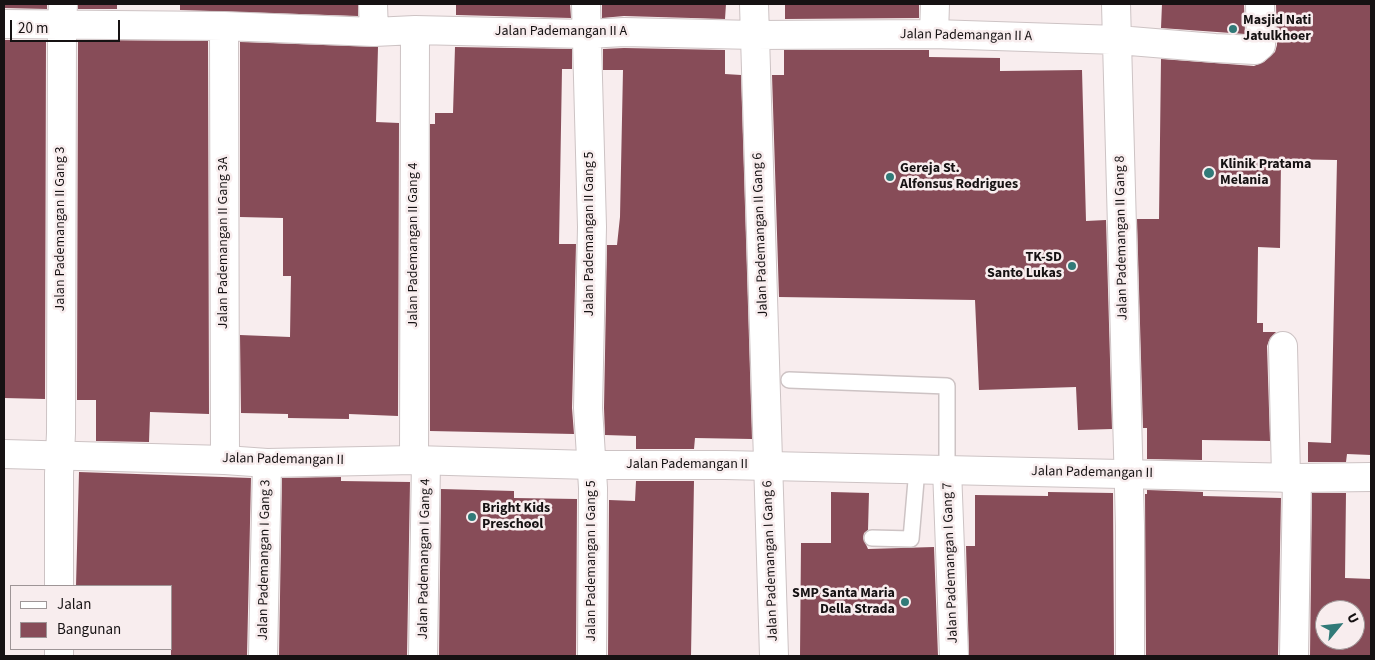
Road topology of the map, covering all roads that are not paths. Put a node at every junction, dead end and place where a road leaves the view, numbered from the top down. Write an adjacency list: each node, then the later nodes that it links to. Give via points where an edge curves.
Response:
1 (373, 4): 12 (street)
2 (586, 4): 13 (street, Jalan Pademangan II Gang 5)
3 (754, 4): 15 (street, Jalan Pademangan II Gang 6)
4 (935, 4): 14 (street)
5 (1116, 4): 16 (street, Jalan Pademangan II Gang 8)
6 (1260, 4): 16 (street, Jalan Pademangan II A, via 1260,45 1255,50)
7 (63, 14): 8 (street, Jalan Pademangan II A); 9 (street, Jalan Pademangan II A); 20 (street, Jalan Pademangan II Gang 3)
8 (160, 15): 10 (street, Jalan Pademangan II A)
9 (4, 24)
10 (224, 26): 12 (street, Jalan Pademangan II A); 21 (street, Jalan Pademangan II Gang 3A)
11 (415, 30): 12 (street, Jalan Pademangan II A); 13 (street, Jalan Pademangan II A); 22 (street, Jalan Pademangan II Gang 4)
12 (374, 32)
13 (586, 34): 15 (street, Jalan Pademangan II A); 24 (street, Jalan Pademangan II Gang 5, via 592,227 588,408)
14 (934, 34): 15 (street, Jalan Pademangan II A); 16 (street, Jalan Pademangan II A)
15 (755, 35): 25 (street, Jalan Pademangan II Gang 6)
16 (1118, 40): 28 (street, Jalan Pademangan II Gang 8)
17 (1283, 346): 30 (street)
18 (789, 380): 27 (lane, via 947,386)
19 (4, 454): 20 (street, Jalan Pademangan II)
20 (60, 455): 21 (street, Jalan Pademangan II); 32 (street, Jalan Pademangan II Gang 3)
21 (225, 460): 23 (street, Jalan Pademangan II)
22 (420, 460): 23 (street, Jalan Pademangan II); 24 (street, Jalan Pademangan II); 34 (street, Jalan Pademangan I Gang 4)
23 (267, 463): 33 (street, Jalan Pademangan I Gang 3)
24 (592, 465): 25 (street, Jalan Pademangan II); 35 (street, Jalan Pademangan I Gang 5)
25 (768, 466): 26 (street, Jalan Pademangan II); 36 (street, Jalan Pademangan I Gang 6)
26 (917, 469): 27 (street, Jalan Pademangan II); 31 (lane, via 910,539)
27 (947, 469): 28 (street, Jalan Pademangan II); 37 (street, Jalan Pademangan I Gang 7)
28 (1128, 473): 30 (street, Jalan Pademangan II); 38 (street, Jalan Pademangan II Gang 8)
29 (1371, 477): 30 (street, Jalan Pademangan II)
30 (1292, 478): 39 (street)
31 (872, 538)
32 (59, 585)
33 (262, 656)
34 (423, 656)
35 (592, 656)
36 (774, 656)
37 (954, 656)
38 (1130, 656)
39 (1294, 656)

